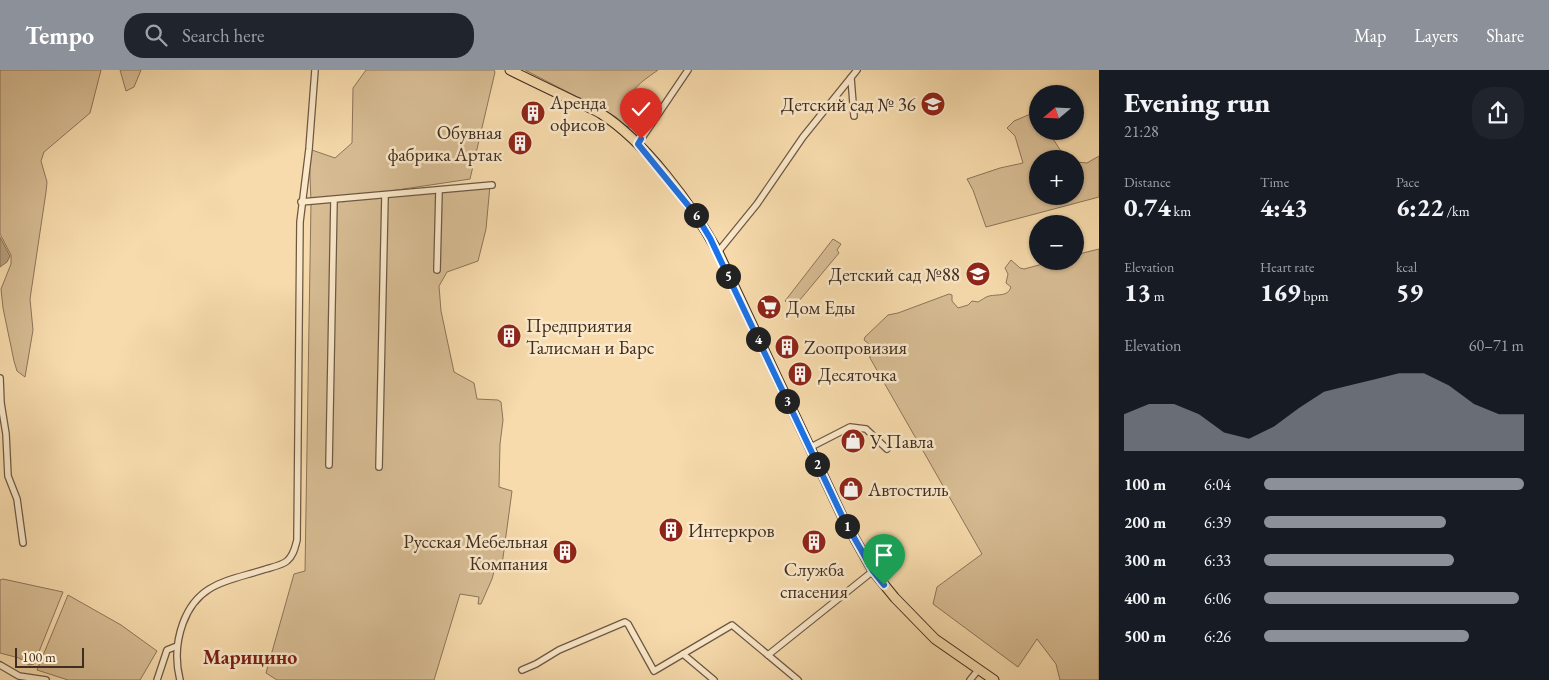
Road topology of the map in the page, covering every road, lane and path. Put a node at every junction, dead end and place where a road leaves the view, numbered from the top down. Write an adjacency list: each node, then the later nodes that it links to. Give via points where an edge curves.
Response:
1 (315, 70): 12 (street)
2 (510, 70): 7 (main road, via 598,112)
3 (688, 70): 7 (street)
4 (857, 70): 5 (street)
5 (850, 78): 6 (street); 13 (street)
6 (854, 116)
7 (638, 144): 13 (main road, via 696,215)
8 (492, 185): 9 (street)
9 (439, 191): 10 (street); 14 (street)
10 (385, 196): 11 (street); 19 (street)
11 (334, 200): 12 (street); 18 (street)
12 (301, 202): 22 (street, via 297,540 294,552 281,564 202,592 185,616)
13 (718, 252): 16 (main road)
14 (437, 270)
15 (0, 378): 20 (street, via 8,476 17,499)
16 (809, 448): 17 (street, via 850,427 866,430); 21 (main road)
17 (887, 448)
18 (329, 465)
19 (379, 467)
20 (23, 543)
21 (873, 571): 24 (street); 26 (main road, via 920,625)
22 (177, 646): 29 (street, via 167,650); 30 (street)
23 (683, 654): 24 (street, via 732,625); 27 (street, via 654,671 625,622 558,650); 31 (street)
24 (768, 656): 32 (street)
25 (0, 665): 28 (street, via 18,676)
26 (979, 669): 33 (street); 34 (main road)
27 (522, 670)
28 (46, 680)
29 (157, 680)
30 (180, 680)
31 (714, 680)
32 (798, 680)
33 (970, 680)
34 (994, 680)

